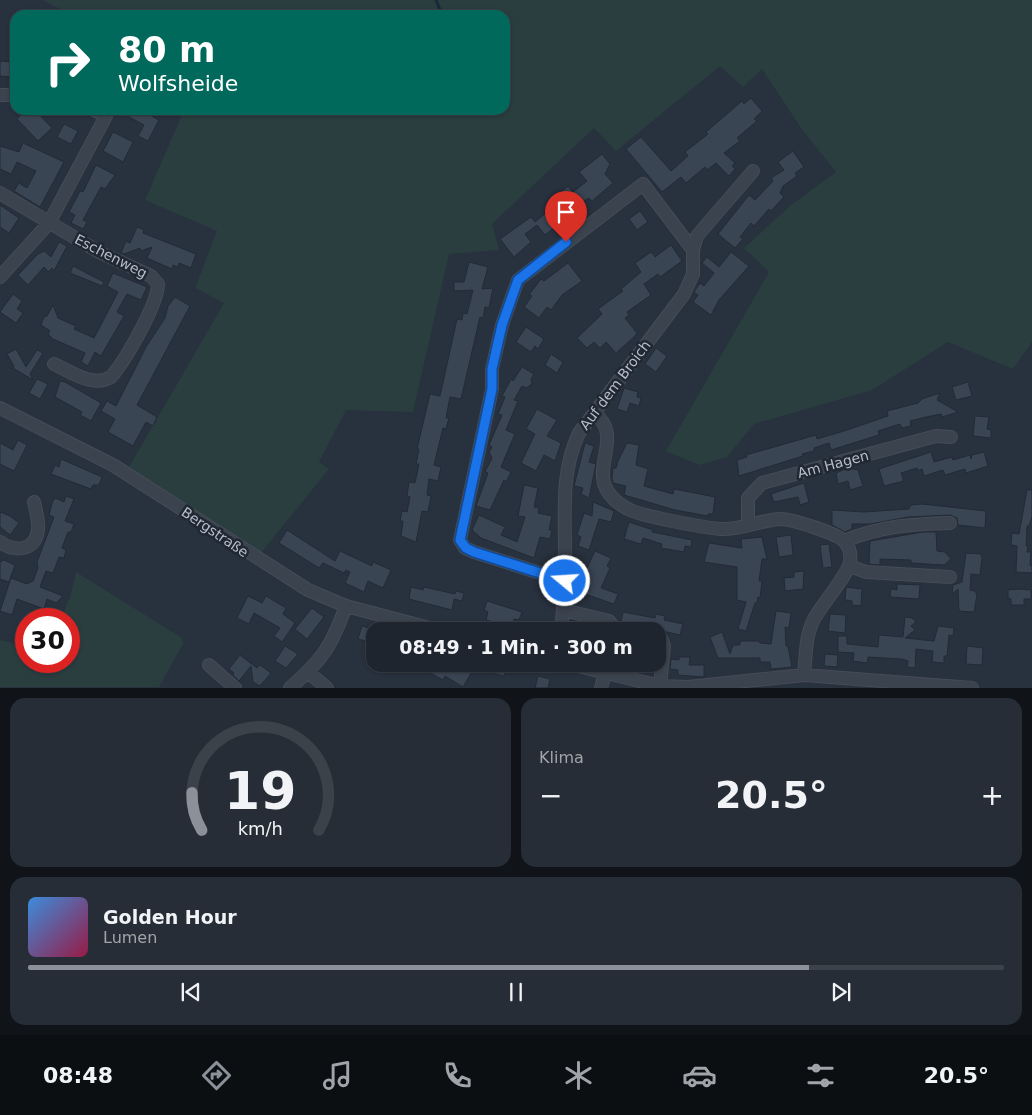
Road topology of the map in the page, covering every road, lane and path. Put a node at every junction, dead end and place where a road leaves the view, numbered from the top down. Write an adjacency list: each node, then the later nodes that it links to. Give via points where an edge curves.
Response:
1 (104, 115): 4 (street)
2 (753, 171): 5 (street, Auf dem Broich, via 697,236)
3 (0, 193): 4 (street)
4 (49, 223): 6 (street); 7 (street, Eschenweg, via 99,252 151,276 158,284 151,308 111,377 90,380)
5 (693, 250): 9 (street, Auf dem Broich, via 694,268 684,294); 18 (street, via 643,184 518,280 492,369 492,389 460,540 474,552)
6 (0, 277)
7 (54, 364)
8 (0, 408): 19 (street, Bergstraße, via 113,465 284,576)
9 (594, 413): 13 (street, via 607,426 609,434 602,468 609,493 618,503 639,513 721,529); 18 (street, Auf dem Broich, via 578,432 567,463)
10 (951, 437): 13 (street, Am Hagen, via 936,436 762,483 748,498)
11 (34, 502): 15 (street, via 38,530 33,541 24,549 15,549)
12 (950, 522): 14 (street, via 870,530)
13 (748, 524): 14 (street, via 781,519 813,526)
14 (844, 541): 16 (street, via 851,553)
15 (0, 542)
16 (850, 566): 17 (street, via 866,572); 29 (street, via 813,621)
17 (950, 577)
18 (565, 581): 20 (street, Auf dem Broich)
19 (346, 606): 21 (street, Bergstraße); 25 (street, via 322,658)
20 (563, 610): 22 (street, Auf dem Broich); 23 (street)
21 (407, 622)
22 (562, 622)
23 (610, 622)
24 (208, 665): 31 (street)
25 (308, 672): 32 (street); 33 (street)
26 (601, 672): 28 (street)
27 (661, 672): 30 (street)
28 (605, 673): 30 (street); 34 (street)
29 (804, 675): 30 (street, via 688,687); 35 (street)
30 (660, 686)
31 (235, 688)
32 (290, 688)
33 (327, 688)
34 (601, 688)
35 (972, 688)

